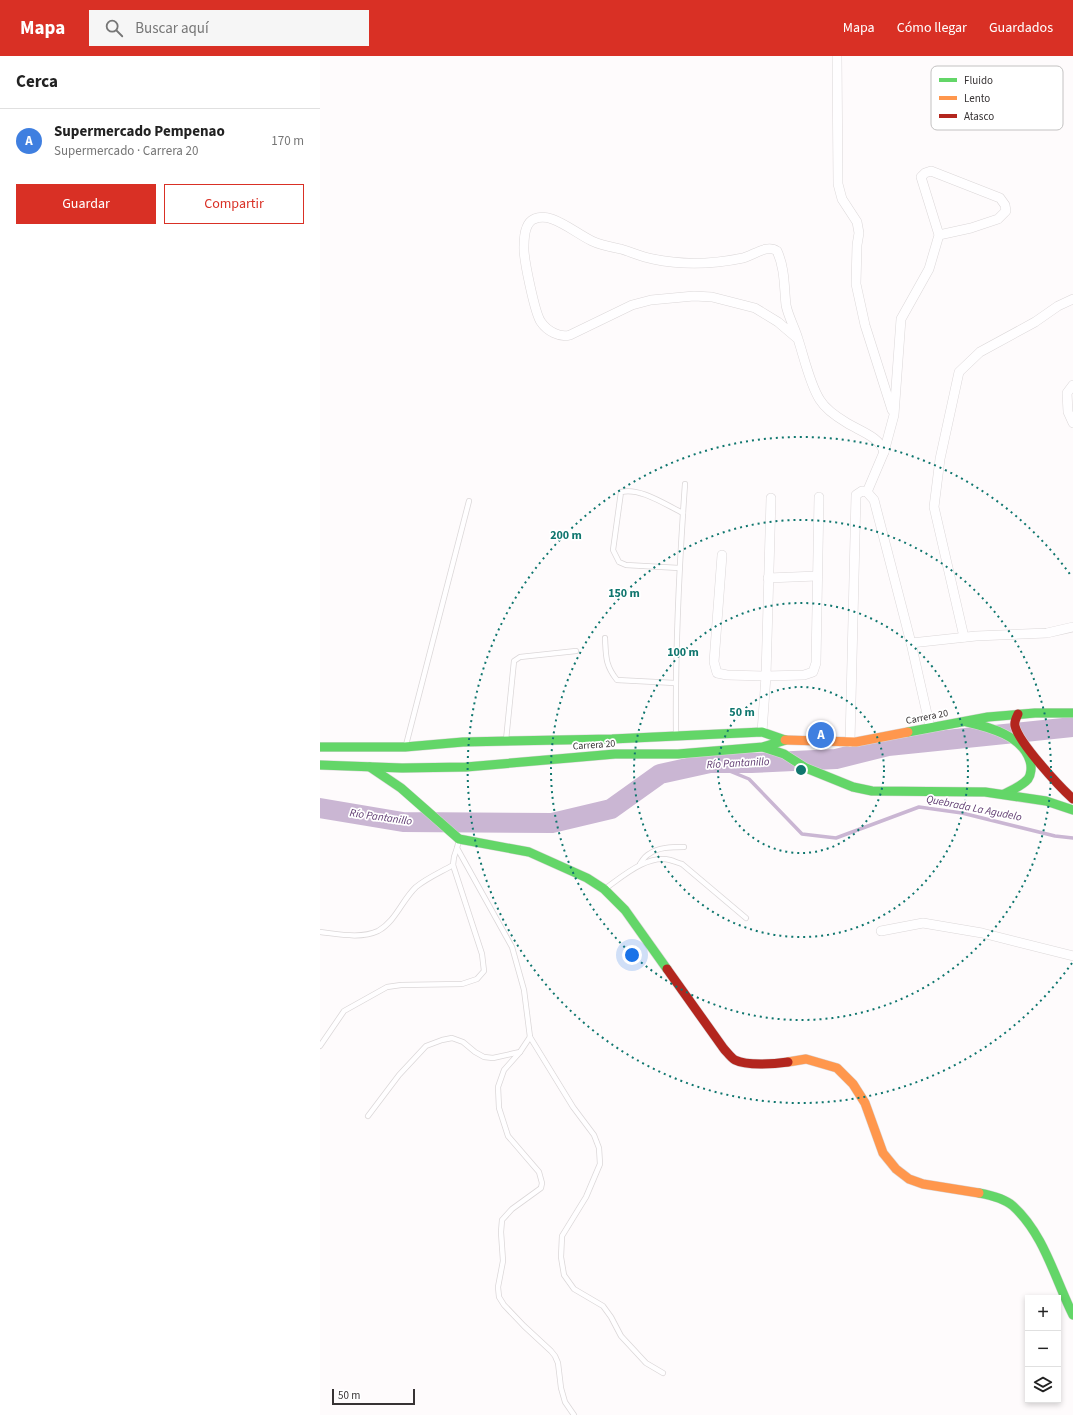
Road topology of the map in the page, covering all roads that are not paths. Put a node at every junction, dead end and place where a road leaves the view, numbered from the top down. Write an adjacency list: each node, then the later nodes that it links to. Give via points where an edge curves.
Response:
1 (837, 56): 6 (street, via 838,184 842,199 857,222 859,233 856,284 865,325)
2 (939, 235): 2 (street, via 998,219 1006,211 1005,205 1000,198 946,176 931,171 925,173 921,177); 6 (street, via 929,269 901,319)
3 (1073, 299): 20 (street, via 980,352 960,372 940,459 934,507)
4 (798, 339): 4 (street, via 786,307 780,258 773,248 744,258 719,262 678,263 652,259 593,241 552,219 533,219 528,224 523,247 535,306 541,322 554,333 570,335 632,305 651,300 694,296 712,297 755,308 778,322); 8 (street, via 819,399 830,412 868,434 883,447)
5 (1073, 385): 7 (street, via 1067,393 1068,412)
6 (894, 415): 8 (street)
7 (1073, 423)
8 (884, 452): 10 (street)
9 (686, 484): 14 (lane)
10 (867, 492): 22 (street, via 874,500); 34 (street, via 862,491 856,495)
11 (819, 497): 17 (street)
12 (771, 498): 18 (street)
13 (469, 501): 36 (lane)
14 (683, 513): 16 (lane); 16 (lane, via 642,493 628,490 621,492 613,550 619,562 626,566)
15 (722, 555): 24 (street, via 714,662 717,673 727,676)
16 (679, 568): 25 (lane)
17 (818, 576): 18 (street); 24 (street, via 816,663 813,672 804,675)
18 (768, 578): 24 (street)
19 (1073, 627): 20 (street, via 1047,633)
20 (964, 637): 22 (street)
21 (605, 638): 25 (lane, via 606,658 616,680)
22 (911, 643): 29 (street)
23 (576, 651): 33 (lane, via 520,657 514,661)
24 (766, 676): 30 (street)
25 (676, 683): 31 (lane)
26 (1073, 713): 27 (main road, Carrera 20)
27 (1018, 714): 28 (main road, Carrera 20); 41 (main road, via 1015,727 1020,736 1052,778)
28 (963, 721): 29 (main road, Carrera 20); 40 (main road, via 1004,735 1024,750 1030,761 1031,771 1028,779)
29 (930, 728): 34 (main road, Carrera 20)
30 (762, 732): 31 (main road, Carrera 20); 32 (main road, Carrera 20)
31 (676, 737): 33 (main road, Carrera 20)
32 (786, 740): 34 (main road, Carrera 20); 37 (main road, Carrera 20)
33 (506, 741): 36 (main road, Carrera 20)
34 (850, 742)
35 (320, 747): 36 (main road, Carrera 20)
36 (405, 747)
37 (763, 747): 39 (main road, Carrera 20, via 678,754 615,754 466,767); 40 (main road, via 784,754 806,768 872,791)
38 (320, 765): 39 (main road, Carrera 20)
39 (370, 767): 43 (main road, via 401,788)
40 (1004, 794): 42 (main road, via 1046,801)
41 (1073, 799)
42 (1073, 810)
43 (456, 840): 45 (lane); 47 (main road, via 530,852 587,878); 54 (lane, via 512,947 524,990)
44 (684, 847): 46 (lane, via 661,849 649,854)
45 (453, 865): 50 (lane, via 416,888 390,922 377,931 361,935); 55 (lane, via 482,954 484,970 477,979 462,984 387,987 344,1011)
46 (638, 865): 47 (lane); 48 (lane, via 658,859 669,859 682,864)
47 (604, 889): 58 (main road, via 625,910 734,1060 748,1064 806,1059 837,1068 853,1084 865,1103 883,1153 896,1170 909,1179 923,1184 992,1195 1012,1205 1031,1227 1046,1254)
48 (746, 918)
49 (881, 931): 51 (street, via 922,923)
50 (320, 932)
51 (1053, 951): 52 (street); 53 (street)
52 (1073, 956)
53 (1073, 964)
54 (530, 1037): 56 (lane); 59 (lane, via 573,1107 594,1135 599,1148 600,1164 589,1190 562,1236 561,1256 564,1275 574,1289 603,1306 621,1336 646,1363)
55 (320, 1046)
56 (520, 1052): 57 (lane, via 493,1058 484,1057 463,1042 452,1038 426,1046 399,1075); 60 (lane, via 504,1070 498,1087 499,1108 508,1136 539,1172 542,1183 541,1188 512,1209 502,1220 503,1261 498,1287 499,1297 555,1356 565,1402)
57 (368, 1116)
58 (1073, 1315)
59 (663, 1373)
60 (574, 1415)

